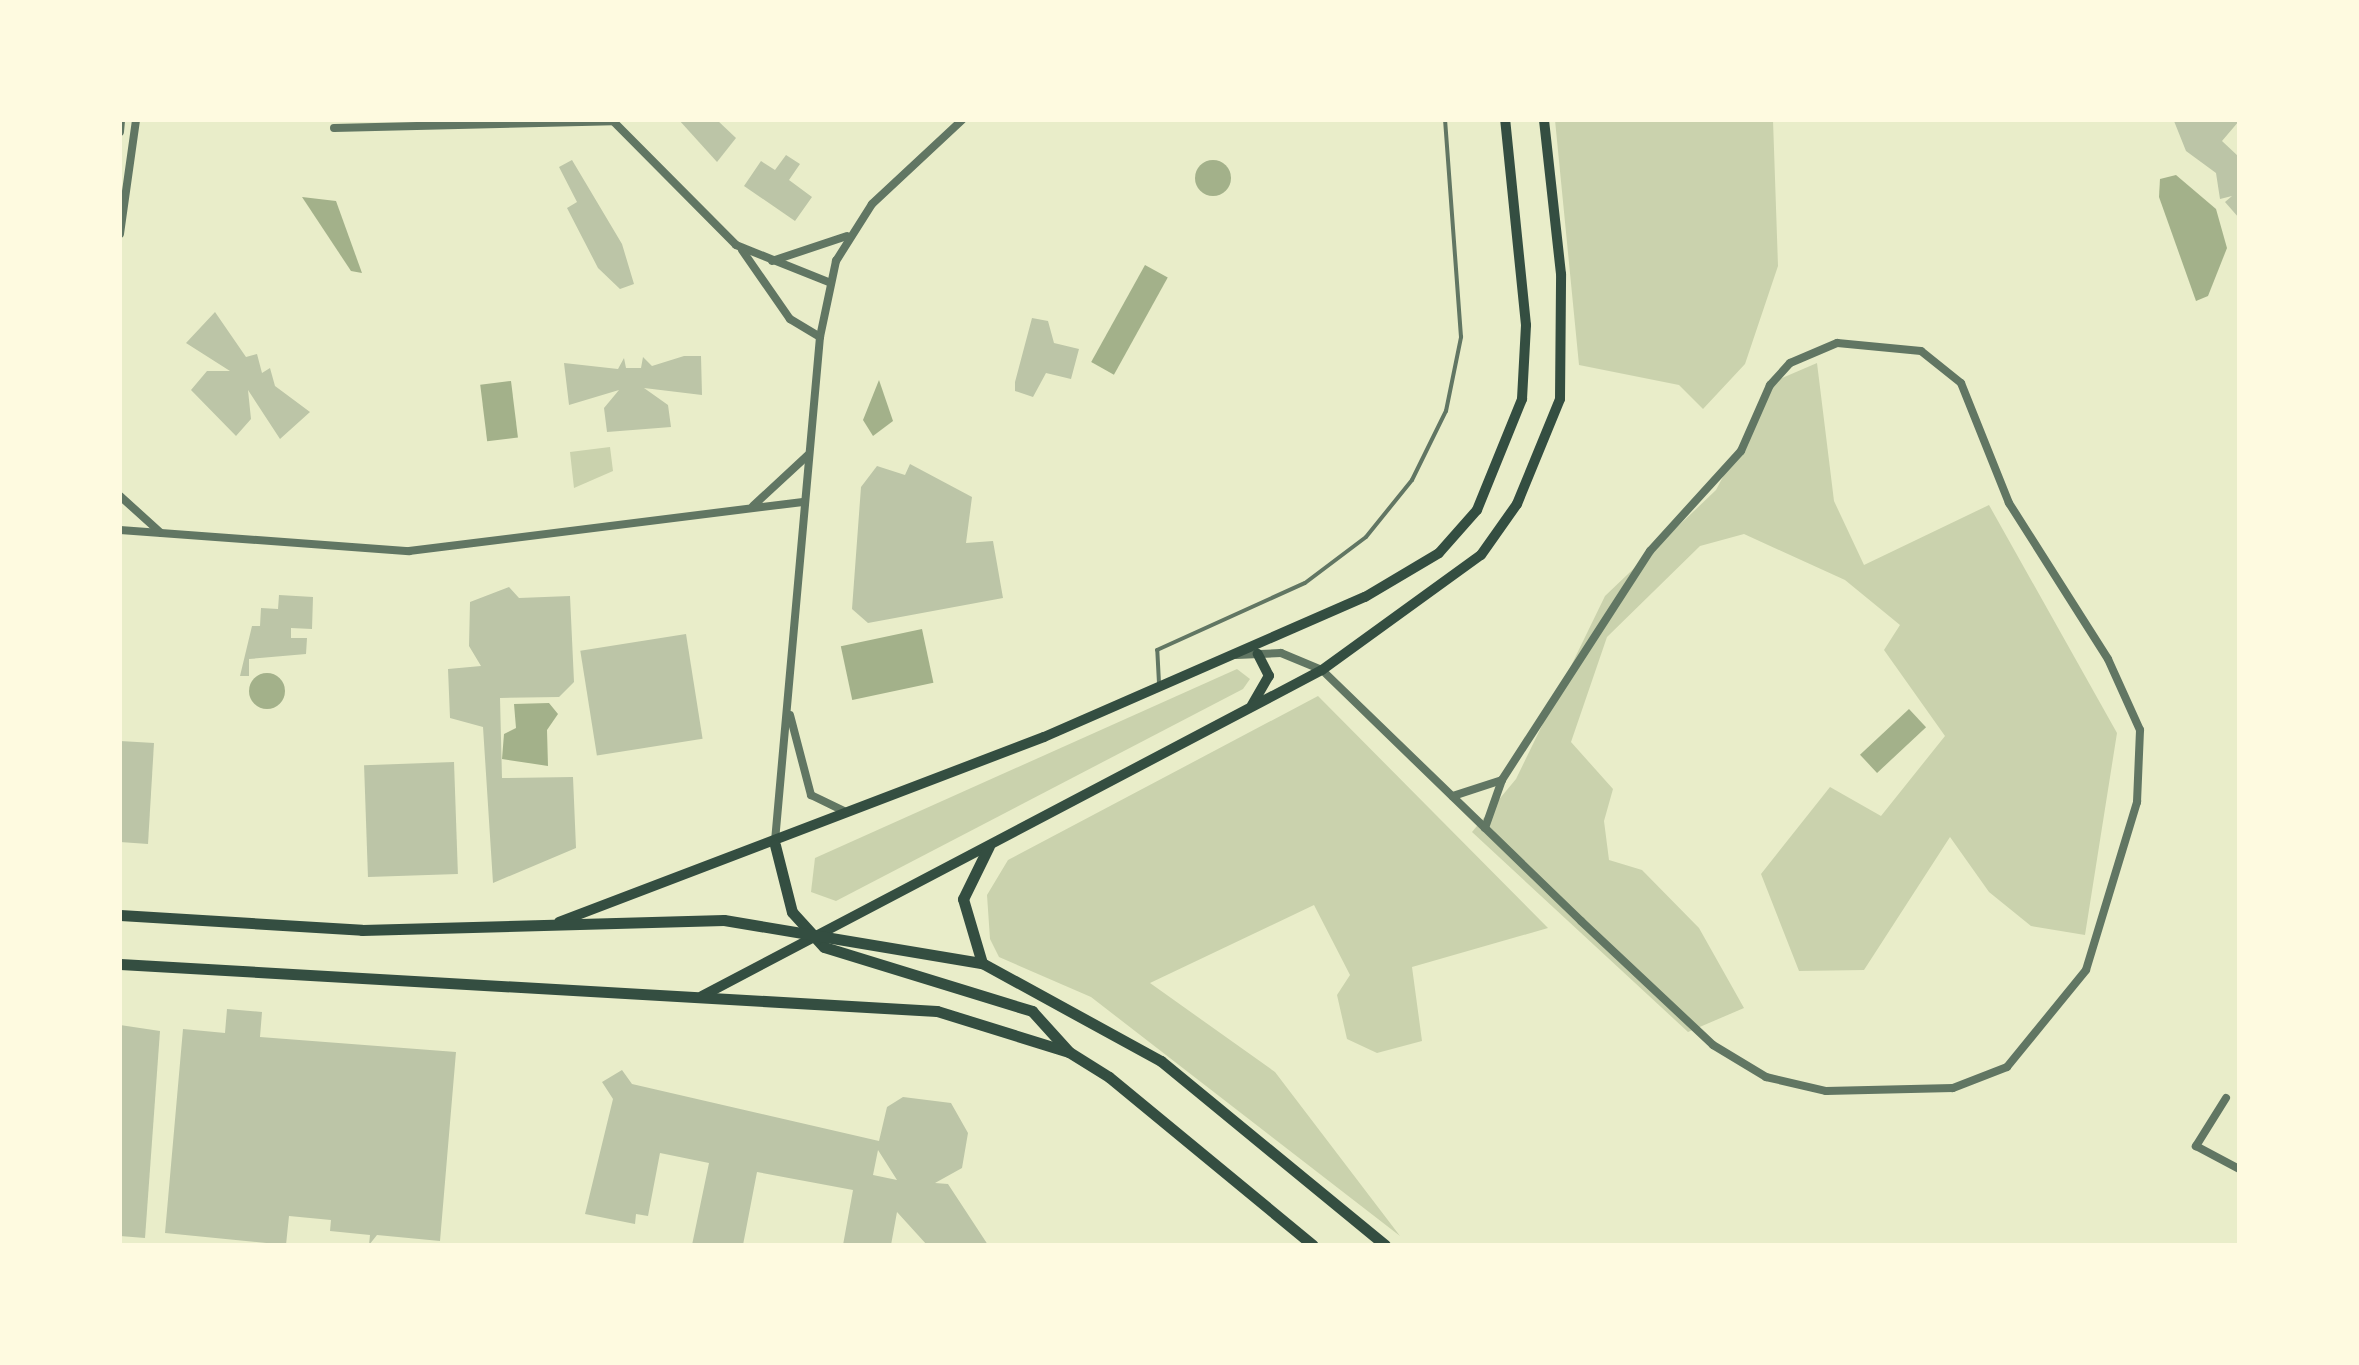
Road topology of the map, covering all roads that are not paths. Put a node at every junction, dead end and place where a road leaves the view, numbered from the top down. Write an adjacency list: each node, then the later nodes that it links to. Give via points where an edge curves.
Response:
1 (121, 120): 9 (street)
2 (136, 120): 10 (street)
3 (613, 120): 8 (street); 12 (street)
4 (962, 120): 11 (street)
5 (1445, 120): 25 (lane, via 1461,337 1446,411 1412,480 1366,537 1305,582 1157,650)
6 (1505, 120): 23 (main road, via 1526,326 1522,399 1484,494 1438,552 1404,577)
7 (1544, 120): 24 (main road, via 1564,352 1546,441 1481,555)
8 (334, 128)
9 (120, 132)
10 (120, 234)
11 (847, 236): 13 (street); 14 (street)
12 (742, 250): 13 (street); 15 (street, via 790,319)
13 (772, 261): 14 (street)
14 (831, 282): 15 (street)
15 (820, 338): 16 (street)
16 (810, 454): 18 (street); 19 (street)
17 (120, 496): 21 (street)
18 (804, 502): 19 (street); 27 (street)
19 (750, 509): 21 (street, via 410,551)
20 (120, 530): 21 (street)
21 (162, 533)
22 (1258, 654): 23 (street); 24 (street); 26 (main road, via 1268,676)
23 (1235, 655): 25 (main road)
24 (1322, 670): 26 (main road); 29 (street)
25 (1161, 687): 30 (main road)
26 (1251, 706): 33 (main road)
27 (790, 711): 30 (street, via 811,795); 32 (street)
28 (1502, 780): 29 (street); 31 (street); 31 (street, via 1650,552 1741,451 1770,385 1790,362 1837,343 1921,351 1962,383 2010,503 2108,659 2140,730 2137,802 2086,970 2007,1067 1953,1088 1826,1091 1766,1077 1712,1044)
29 (1453, 796): 31 (street)
30 (856, 814): 32 (main road)
31 (1485, 828)
32 (775, 845): 35 (main road); 36 (main road, via 785,896)
33 (989, 846): 36 (main road); 37 (main road, via 963,900)
34 (120, 915): 35 (main road, via 362,930)
35 (558, 922): 36 (main road, via 724,920)
36 (809, 933): 37 (main road); 39 (main road); 40 (main road, via 854,961 1032,1012)
37 (982, 963): 44 (main road, via 1161,1061)
38 (120, 964): 39 (main road)
39 (702, 996): 40 (main road, via 937,1011)
40 (1069, 1052): 43 (main road)
41 (2226, 1098): 42 (street, via 2196,1146)
42 (2239, 1169)
43 (1313, 1245)
44 (1386, 1245)

